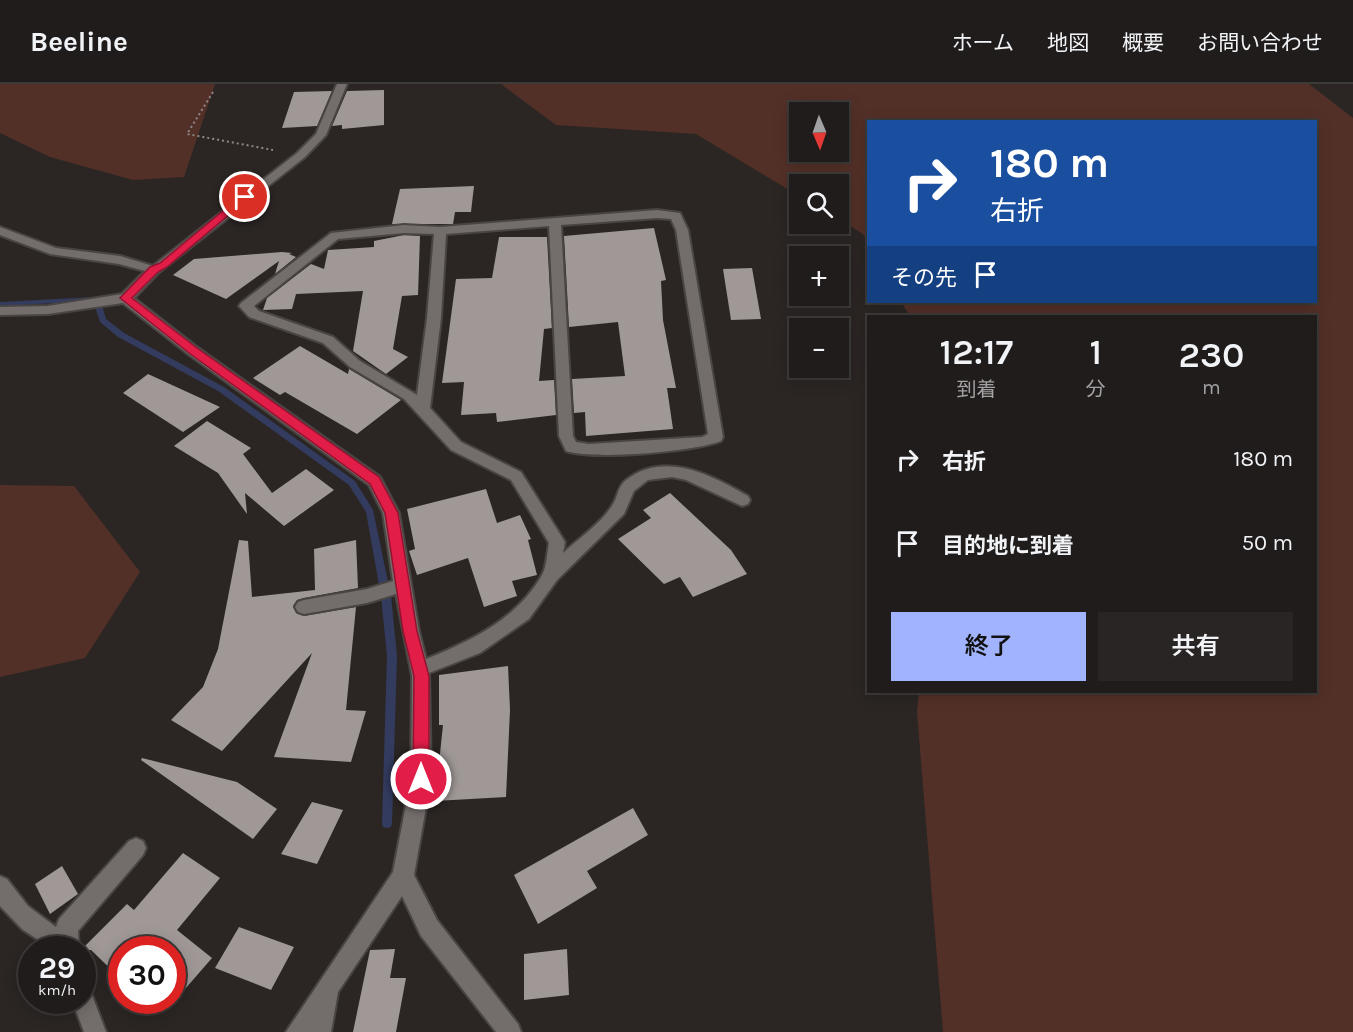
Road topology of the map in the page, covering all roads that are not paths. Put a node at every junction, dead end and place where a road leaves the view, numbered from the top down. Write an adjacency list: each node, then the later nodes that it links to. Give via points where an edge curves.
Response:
1 (342, 84): 5 (street, via 321,135 301,155)
2 (555, 224): 2 (street, via 566,436 571,447 589,450 703,442 716,437 682,230 676,216 657,214); 4 (street)
3 (0, 231): 5 (street, via 54,251 120,260)
4 (440, 231): 8 (street); 8 (street, via 404,229 335,236 246,306 254,314 328,340 355,364 409,395)
5 (154, 270): 6 (street)
6 (126, 298): 7 (street, via 48,310); 11 (street, via 193,351 375,481 391,513)
7 (0, 311)
8 (422, 411): 10 (street, via 456,446 516,476 557,542)
9 (742, 500): 10 (street, via 711,481 683,473 655,472 630,486 620,508)
10 (551, 575): 13 (street, via 523,614 474,648)
11 (398, 587): 12 (street); 13 (street)
12 (304, 607)
13 (420, 669): 15 (street, via 421,779)
14 (136, 848): 18 (street, via 67,927)
15 (403, 876): 19 (street); 24 (street, via 429,928)
16 (0, 886): 17 (street, via 3,894)
17 (48, 936)
18 (67, 936)
19 (328, 986): 22 (street); 23 (street)
20 (88, 1014): 21 (street)
21 (94, 1032)
22 (297, 1032)
23 (320, 1032)
24 (510, 1032)

